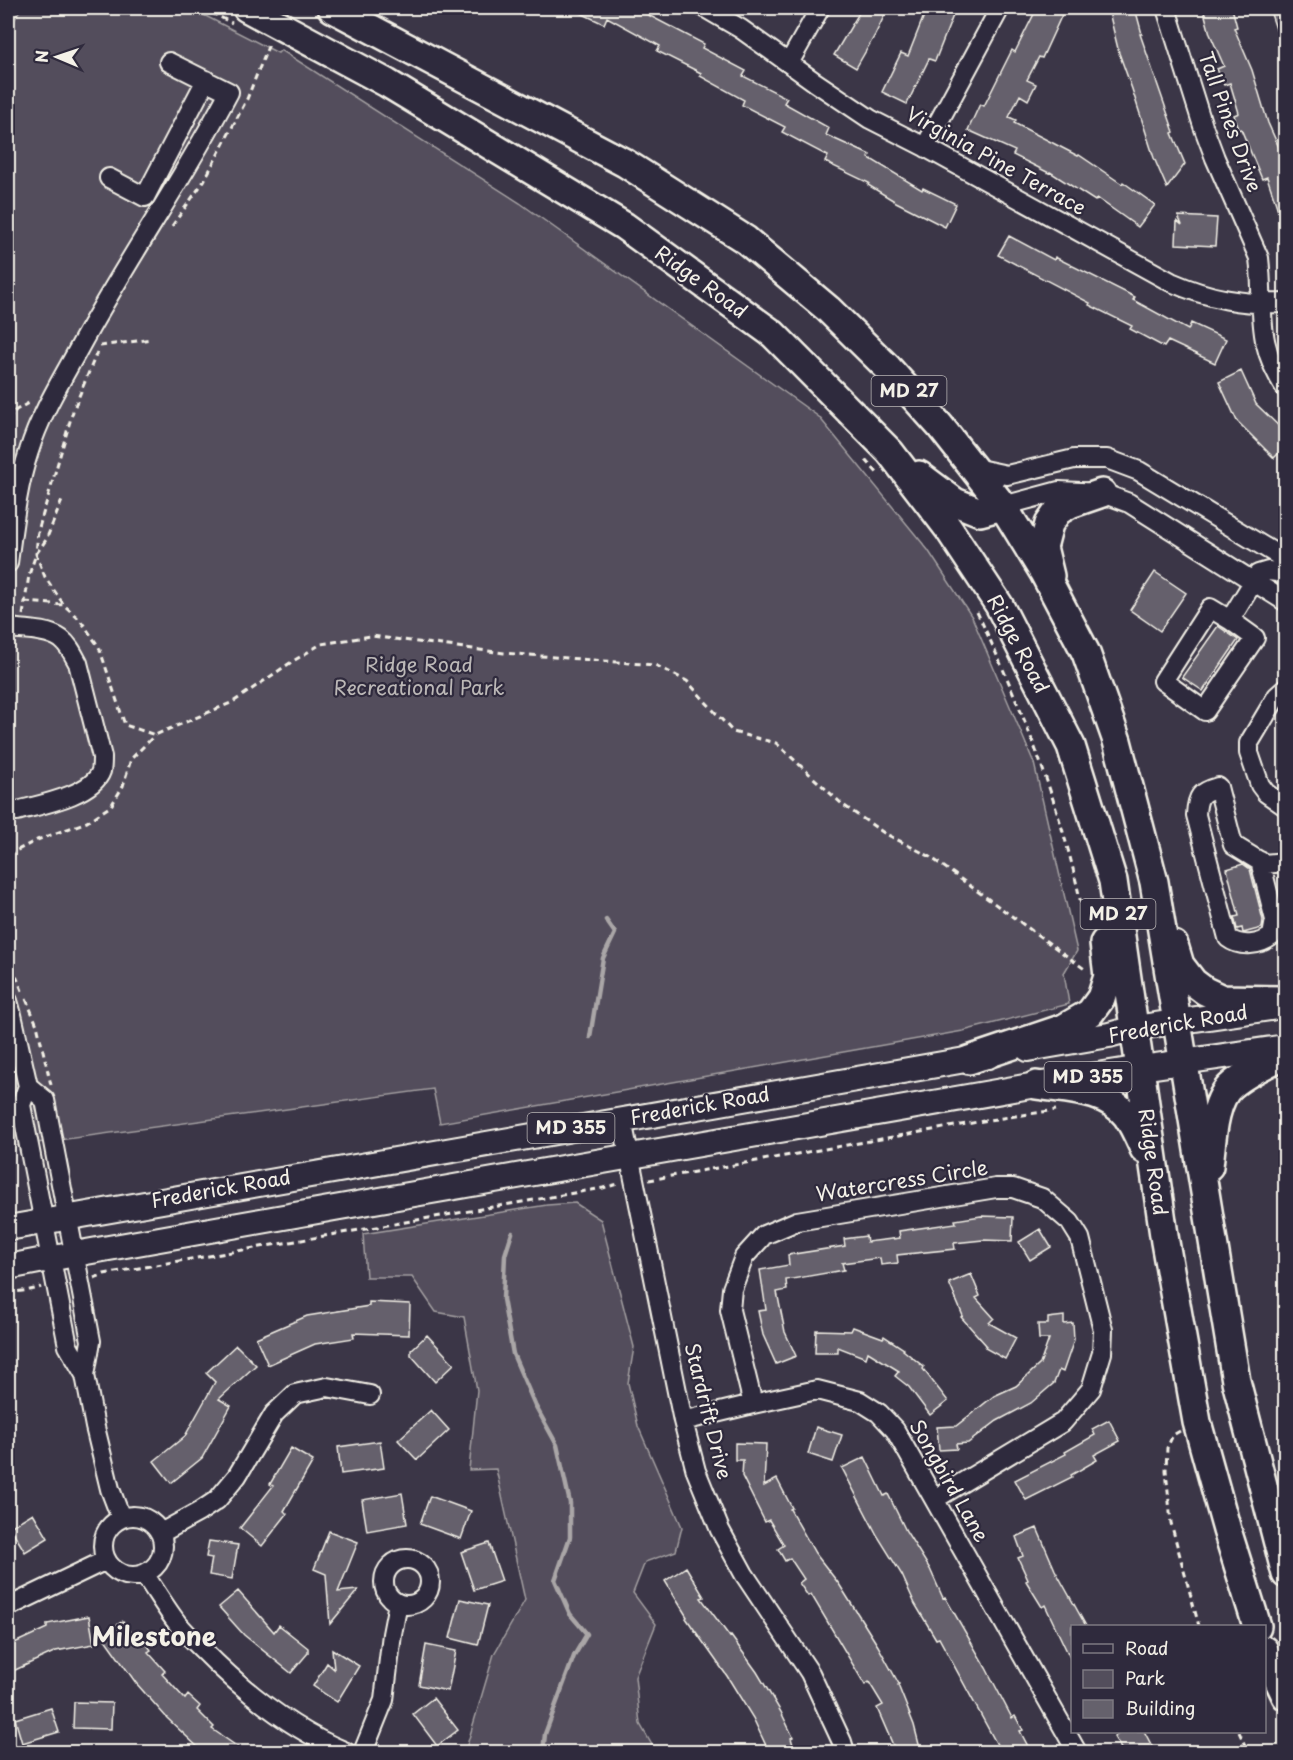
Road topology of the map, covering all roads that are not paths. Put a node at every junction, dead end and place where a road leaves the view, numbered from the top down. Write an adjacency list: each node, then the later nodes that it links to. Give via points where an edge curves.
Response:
1 (332, 8): 18 (highway, MD 27, via 626,163 746,240 828,309 888,368)
2 (705, 8): 8 (street, Virginia Pine Terrace)
3 (820, 8): 8 (street)
4 (1000, 8): 10 (street)
5 (1166, 8): 15 (street, Tall Pines Drive, via 1207,137 1259,258)
6 (243, 17): 17 (highway, Ridge Road / MD 27, via 387,83 624,226 773,334)
7 (169, 62): 9 (street)
8 (789, 63): 10 (street, Virginia Pine Terrace, via 870,119)
9 (206, 80): 12 (street); 13 (street, via 229,92)
10 (925, 147): 15 (street, Virginia Pine Terrace, via 1171,282 1229,301)
11 (109, 178): 12 (street)
12 (145, 197): 13 (street)
13 (163, 207): 22 (street, via 49,403 29,450)
14 (1286, 303): 15 (street, Virginia Pine Terrace)
15 (1260, 304): 16 (street, Tall Pines Drive, via 1267,355)
16 (1286, 389)
17 (890, 452): 20 (highway, via 955,502 980,512); 30 (highway, Ridge Road / MD 27, via 948,528 999,605 1071,746)
18 (974, 468): 20 (highway, MD 27); 21 (street, via 1007,475 1074,459 1107,459 1139,471)
19 (1102, 493): 20 (street, via 1059,491); 24 (street, via 1129,503); 25 (highway, via 1058,511 1049,524 1043,547)
20 (1003, 506): 25 (highway, MD 27)
21 (1286, 560)
22 (8, 563)
23 (1286, 577): 24 (street, via 1268,571 1258,574)
24 (1254, 582): 26 (street); 27 (street)
25 (1053, 592): 35 (highway, MD 27, via 1086,653 1118,741)
26 (1286, 602)
27 (1230, 621): 27 (street, via 1210,608 1162,681 1205,711 1255,638)
28 (15, 624): 32 (street, via 60,638 71,650 78,663 102,757 100,773 81,791)
29 (1286, 688): 31 (street, via 1277,696 1249,743 1260,786)
30 (1089, 802): 40 (highway, Ridge Road / MD 27, via 1113,881); 43 (highway, via 1108,976 1101,998 1090,1013 1064,1028)
31 (1286, 807)
32 (8, 811)
33 (1260, 861): 33 (street, via 1275,920 1272,936 1253,944 1233,942 1228,938 1196,815 1200,795 1206,790 1218,787 1233,845); 34 (street)
34 (1286, 862)
35 (1154, 882): 36 (highway, via 1180,965 1193,982 1222,999); 39 (highway, MD 27)
36 (1286, 1000)
37 (8, 1001): 51 (street, via 28,1086 45,1100)
38 (1286, 1006): 39 (main road, Frederick Road / MD 355)
39 (1177, 1021): 40 (main road, Frederick Road / MD 355); 44 (highway, MD 27)
40 (1134, 1028): 43 (main road, Frederick Road / MD 355); 45 (highway, Ridge Road / MD 27)
41 (1286, 1047): 44 (main road, Frederick Road / MD 355)
42 (1286, 1054): 50 (highway, via 1230,1086 1219,1104)
43 (969, 1060): 47 (main road, Frederick Road / MD 355)
44 (1183, 1062): 45 (main road, Frederick Road / MD 355); 50 (highway)
45 (1141, 1068): 46 (main road, Frederick Road / MD 355); 49 (highway, Ridge Road)
46 (1036, 1085): 48 (main road, Frederick Road / MD 355); 49 (highway, via 1093,1094 1113,1102 1131,1122)
47 (622, 1120): 48 (street, Stardrift Drive); 51 (main road, Frederick Road / MD 355)
48 (629, 1156): 53 (main road, Frederick Road / MD 355); 58 (street, Stardrift Drive)
49 (1155, 1172): 67 (highway, Ridge Road, via 1197,1422)
50 (1206, 1191): 64 (highway, via 1236,1381)
51 (56, 1218): 52 (main road, Frederick Road / MD 355); 53 (street)
52 (8, 1228)
53 (63, 1256): 54 (main road, Frederick Road / MD 355); 55 (street, via 56,1283 68,1346); 55 (street, via 79,1278 91,1341)
54 (8, 1267)
55 (85, 1375): 60 (street, via 110,1489)
56 (370, 1395): 61 (street, via 327,1387 295,1394 274,1414 237,1476 217,1500)
57 (753, 1404): 58 (street, Songbird Lane); 59 (street, Songbird Lane, via 817,1390 860,1401 895,1430); 59 (street, Watercress Circle, via 730,1310 732,1289 744,1257 764,1235 797,1221 996,1188 1013,1188 1042,1198 1070,1222 1080,1238 1102,1330 1102,1353 1091,1389 1063,1422)
58 (682, 1421): 72 (street, Stardrift Drive, via 696,1471 720,1530 744,1574 810,1673)
59 (935, 1499): 73 (street, Songbird Lane)
60 (121, 1518): 61 (street, via 144,1517); 62 (street, via 106,1531)
61 (161, 1533): 63 (street, via 162,1557)
62 (106, 1560): 63 (street, via 127,1576); 66 (street)
63 (144, 1574): 70 (street, via 178,1624 244,1689 276,1715)
64 (1286, 1574)
65 (398, 1603): 71 (street, via 384,1700)
66 (8, 1607)
67 (1257, 1625)
68 (1266, 1654): 69 (highway)
69 (1286, 1696)
70 (346, 1752)
71 (363, 1752)
72 (845, 1752)
73 (1077, 1752)

